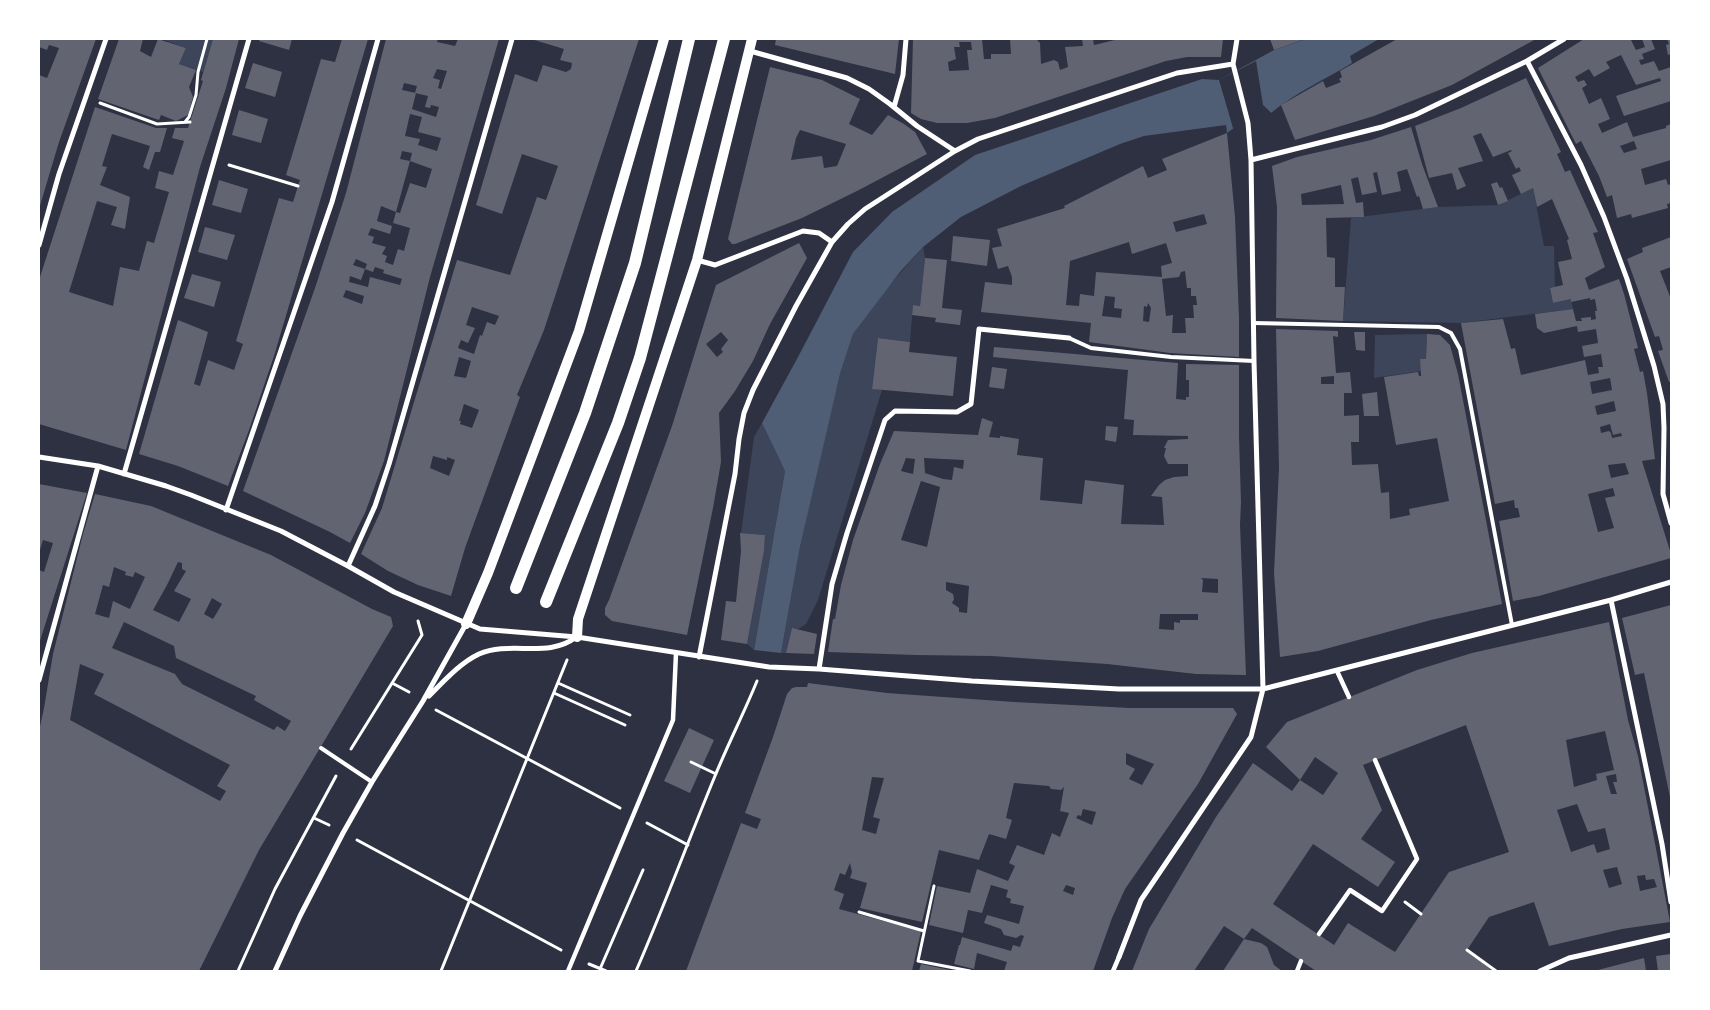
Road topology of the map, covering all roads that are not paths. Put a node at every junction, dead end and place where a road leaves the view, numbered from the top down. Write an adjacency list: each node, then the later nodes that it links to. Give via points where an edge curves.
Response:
1 (106, 39): 19 (street)
2 (249, 39): 26 (street)
3 (378, 39): 27 (street, via 332,202)
4 (512, 39): 29 (street, via 390,464)
5 (664, 39): 34 (main road, via 579,331 488,574)
6 (689, 39): 31 (main road, via 635,263 585,413)
7 (724, 39): 33 (main road, via 640,358 618,423)
8 (752, 39): 12 (main road)
9 (906, 39): 15 (street, via 903,75)
10 (1237, 39): 14 (street)
11 (1564, 39): 13 (street)
12 (750, 50): 15 (street, via 847,78); 20 (main road)
13 (1527, 61): 17 (street, via 1415,115 1382,127); 28 (street, via 1581,165 1630,288 1663,404 1663,494)
14 (1233, 64): 16 (street, via 1171,75 978,139); 17 (street, via 1248,123)
15 (894, 107): 16 (street)
16 (955, 150): 18 (street, via 865,210)
17 (1251, 160): 21 (street)
18 (832, 242): 20 (street, via 819,233 803,231 715,265); 38 (street, via 796,306 744,413)
19 (39, 245)
20 (697, 260): 36 (main road, via 578,619)
21 (1254, 323): 23 (street); 35 (lane, via 1439,327 1450,333 1460,349)
22 (1069, 338): 23 (lane, via 1091,348 1171,357); 39 (street, via 979,329 971,404 956,412 895,411 886,420 832,584)
23 (1254, 361): 42 (street)
24 (39, 457): 25 (street)
25 (98, 466): 26 (street); 41 (street)
26 (124, 474): 27 (street, via 166,486)
27 (226, 510): 29 (street, via 280,531)
28 (1671, 523)
29 (348, 566): 34 (street, via 394,592)
30 (1671, 582): 32 (street)
31 (516, 588)
32 (1611, 600): 35 (street); 48 (street)
33 (546, 602)
34 (466, 624): 36 (street, via 480,629); 44 (street)
35 (1512, 625): 40 (street)
36 (577, 637): 37 (street); 44 (street, via 557,648 510,648 480,654 452,672)
37 (676, 653): 38 (street); 54 (street, via 672,720)
38 (699, 657): 39 (street, via 763,666)
39 (819, 669): 42 (street, via 1119,689)
40 (1338, 671): 42 (street); 43 (street)
41 (39, 680)
42 (1263, 689): 51 (street, via 1250,737 1141,900)
43 (1349, 697)
44 (423, 702): 47 (street)
45 (321, 748): 47 (lane)
46 (1375, 760): 49 (street, via 1418,859 1382,911 1350,890)
47 (372, 782): 53 (street, via 304,908)
48 (1671, 902)
49 (1319, 934)
50 (1671, 935): 57 (street, via 1569,958)
51 (1119, 957): 55 (street)
52 (1301, 961): 56 (street)
53 (276, 971)
54 (568, 971)
55 (1114, 971)
56 (1298, 971)
57 (1540, 971)

